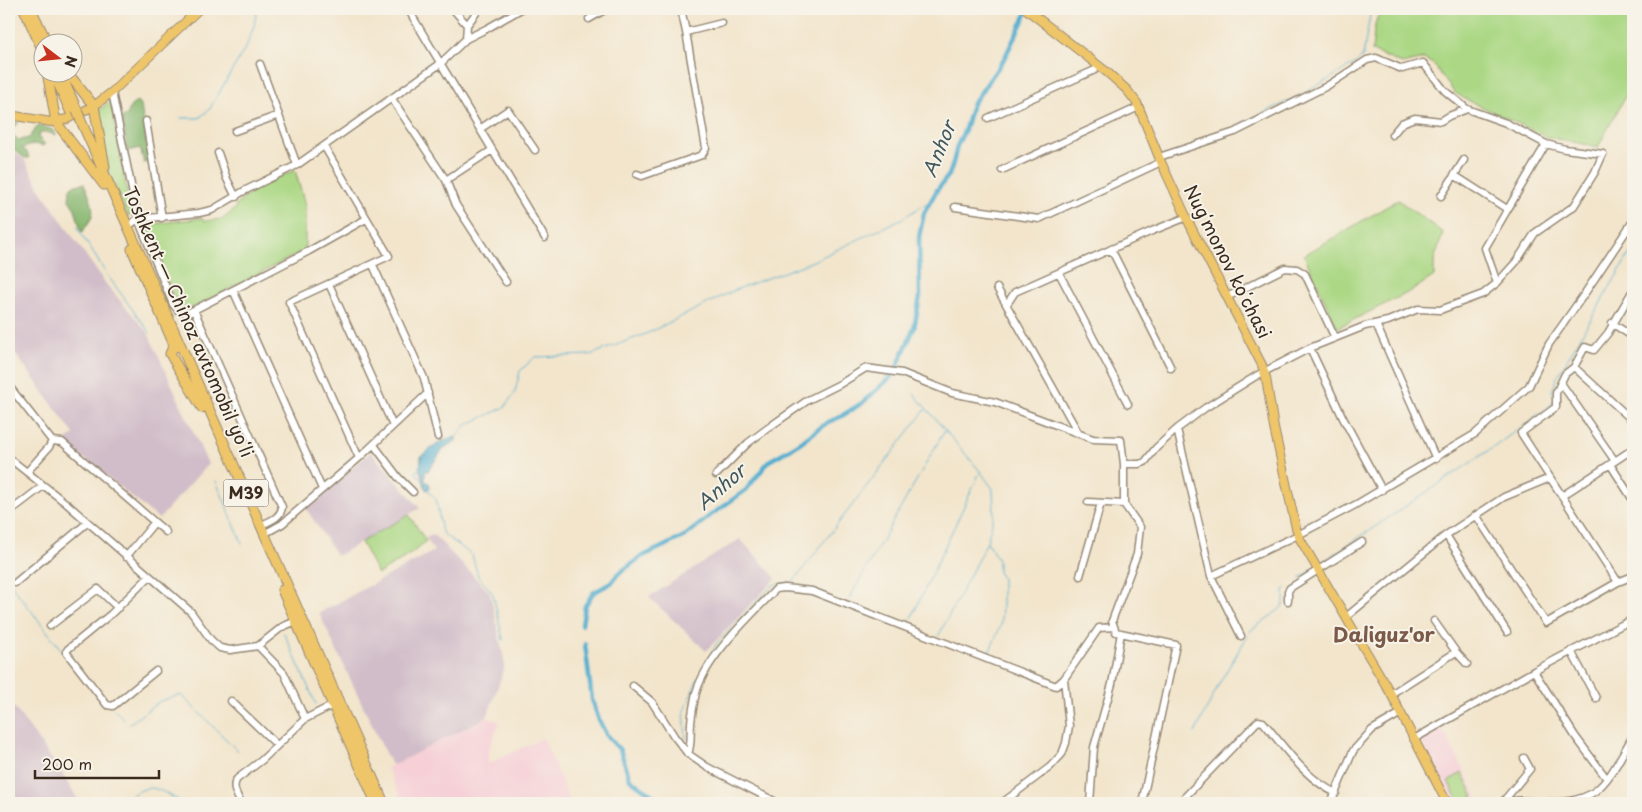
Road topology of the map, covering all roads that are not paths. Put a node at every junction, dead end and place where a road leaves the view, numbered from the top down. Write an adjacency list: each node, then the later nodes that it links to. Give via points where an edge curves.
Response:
1 (24, 9): 14 (highway)
2 (31, 9): 15 (highway)
3 (200, 9): 25 (main road)
4 (408, 9): 19 (street)
5 (453, 9): 13 (street)
6 (479, 9): 13 (street)
7 (521, 9): 17 (street)
8 (606, 9): 11 (street)
9 (681, 9): 16 (street)
10 (1026, 9): 20 (main road, Nugʻmonov koʻchasi)
11 (589, 18)
12 (722, 23): 16 (street)
13 (467, 25): 17 (street)
14 (38, 32)
15 (40, 32)
16 (686, 32): 48 (street, via 706,148 702,155 642,176)
17 (466, 39): 19 (street)
18 (260, 64): 32 (street)
19 (440, 64): 26 (street); 36 (street)
20 (1098, 65): 28 (main road, Nugʻmonov koʻchasi, via 1123,86); 33 (street, via 1095,70)
21 (50, 82): 35 (highway)
22 (58, 82): 30 (highway, Toshkent — Chinoz avtomobil yoʻli / M39)
23 (64, 82): 30 (highway, Toshkent — Chinoz avtomobil yoʻli / M39)
24 (75, 82): 27 (highway)
25 (112, 92): 27 (main road); 58 (street)
26 (392, 99): 40 (street); 50 (street)
27 (94, 106): 35 (main road); 51 (highway)
28 (1140, 107): 44 (main road, Nugʻmonov koʻchasi); 47 (street)
29 (1467, 109): 38 (street, via 1441,121 1409,120); 39 (street, via 1506,123); 44 (street, via 1445,91 1423,63 1402,69 1372,58 1327,86 1235,132)
30 (74, 112): 51 (highway, Toshkent — Chinoz avtomobil yoʻli / M39, bridge)
31 (9, 115): 35 (main road)
32 (279, 115): 37 (street); 46 (street)
33 (988, 118)
34 (146, 121): 56 (street)
35 (58, 124): 51 (highway)
36 (480, 129): 41 (street); 42 (street, via 508,110)
37 (235, 131)
38 (1392, 135)
39 (1546, 144): 55 (street); 67 (street, via 1603,154 1574,206 1535,233)
40 (324, 146): 46 (street); 59 (street)
41 (492, 150): 50 (street); 62 (street)
42 (535, 150)
43 (218, 153): 53 (street)
44 (1160, 159): 54 (street, via 1039,219); 57 (main road, Nugʻmonov koʻchasi)
45 (1464, 160): 49 (street)
46 (297, 166): 53 (street)
47 (1002, 170)
48 (637, 174)
49 (1454, 175): 52 (street); 55 (street)
50 (446, 180): 66 (street, via 456,205)
51 (106, 184): 61 (highway, Toshkent — Chinoz avtomobil yoʻli / M39); 81 (highway, Toshkent — Chinoz avtomobil yoʻli / M39)
52 (1441, 196)
53 (236, 197): 56 (street, via 199,214)
54 (955, 207)
55 (1507, 209): 67 (street, via 1485,248)
56 (162, 218): 58 (street)
57 (1187, 218): 63 (street); 72 (main road, Nugʻmonov koʻchasi)
58 (138, 219): 61 (street); 74 (street)
59 (366, 219): 64 (street, via 389,254 388,258); 70 (street)
60 (1633, 221): 99 (street, via 1549,344 1529,386 1475,434)
61 (128, 226): 74 (highway, Toshkent — Chinoz avtomobil yoʻli / M39)
62 (545, 238)
63 (1111, 249): 65 (street); 83 (street)
64 (373, 264): 68 (street); 87 (street)
65 (1059, 273): 73 (street, via 1015,292); 88 (street)
66 (506, 282)
67 (1497, 283): 77 (street, via 1478,297 1440,310 1418,309)
68 (329, 284): 90 (street); 98 (street, via 289,302)
69 (997, 288): 73 (street)
70 (233, 290): 75 (street); 106 (street)
71 (1633, 290): 76 (street)
72 (1227, 297): 79 (street, via 1285,268 1297,269 1305,274); 84 (main road, Nugʻmonov koʻchasi)
73 (1006, 304): 92 (street)
74 (169, 305): 75 (street, via 188,313); 81 (highway, Toshkent — Chinoz avtomobil yoʻli / M39)
75 (194, 310): 118 (street, via 282,507 280,514)
76 (1612, 323): 78 (street); 82 (street, via 1594,350 1585,347)
77 (1376, 324): 79 (street); 99 (street)
78 (1633, 337)
79 (1335, 338): 80 (street)
80 (1310, 348): 84 (street); 107 (street)
81 (180, 352): 118 (highway, Toshkent — Chinoz avtomobil yoʻli / M39); 135 (highway, Toshkent — Chinoz avtomobil yoʻli / M39, via 171,350 170,354 202,408)
82 (1574, 367): 85 (street, via 1565,374); 89 (street)
83 (1171, 368)
84 (1264, 372): 91 (street); 120 (main road, Nugʻmonov koʻchasi)
85 (1562, 383): 100 (street); 104 (street, via 1556,393 1556,407 1521,432)
86 (9, 386): 94 (street)
87 (428, 393): 90 (street); 93 (street)
88 (1128, 404)
89 (1633, 421)
90 (394, 426): 95 (street)
91 (1177, 429): 101 (street, via 1145,462); 126 (street)
92 (1079, 434): 101 (street, via 1121,440); 103 (street, via 995,402 952,393 902,374 866,368 808,400 768,428)
93 (438, 437)
94 (52, 441): 102 (street); 117 (street, via 62,442)
95 (374, 446): 98 (street); 108 (street)
96 (1633, 448): 100 (street)
97 (9, 458): 102 (street)
98 (359, 458): 106 (street)
99 (1436, 459): 107 (street)
100 (1612, 463): 109 (street); 110 (street)
101 (1124, 464): 113 (street)
102 (27, 472): 105 (street)
103 (716, 475)
104 (1550, 478): 109 (street); 115 (street, via 1504,497)
105 (43, 486): 114 (street); 116 (street)
106 (322, 489): 118 (street, via 282,524)
107 (1382, 490): 120 (street)
108 (413, 492)
109 (1562, 496): 129 (street)
110 (1633, 500)
111 (1088, 502): 112 (street)
112 (1101, 503): 113 (street); 125 (street)
113 (1124, 504): 138 (street, via 1140,527 1137,554 1112,621)
114 (9, 512)
115 (1476, 515): 121 (street); 129 (street, via 1546,623)
116 (87, 523): 123 (street); 130 (street)
117 (154, 523): 119 (street); 123 (street)
118 (262, 530): 168 (highway, Toshkent — Chinoz avtomobil yoʻli / M39)
119 (166, 532)
120 (1298, 535): 124 (main road, Nugʻmonov koʻchasi); 126 (street)
121 (1446, 535): 133 (street); 139 (street)
122 (1362, 542): 124 (street)
123 (126, 557): 128 (street)
124 (1315, 567): 131 (street, via 1290,588); 133 (main road, Nugʻmonov koʻchasi)
125 (1080, 576)
126 (1211, 576): 141 (street)
127 (1633, 576): 129 (street)
128 (149, 577): 132 (street); 142 (street, via 190,612 210,640 220,648 230,650)
129 (1618, 582)
130 (15, 583)
131 (1288, 601)
132 (118, 608): 137 (street, via 98,588); 146 (street, via 68,649 67,655 110,706)
133 (1346, 617): 150 (main road, Nugʻmonov koʻchasi)
134 (1633, 619): 143 (street)
135 (296, 621): 142 (street, via 282,627); 153 (highway, Toshkent — Chinoz avtomobil yoʻli / M39)
136 (1434, 621): 144 (street)
137 (50, 626)
138 (1114, 627): 140 (street); 148 (street, via 1098,628)
139 (1507, 632)
140 (1121, 633): 171 (street, via 1112,684 1094,747); 172 (street, via 1176,645)
141 (1241, 636)
142 (258, 646): 155 (street, via 284,673)
143 (1571, 651): 147 (street); 151 (street)
144 (1456, 652): 145 (street); 150 (street)
145 (1467, 664)
146 (156, 671)
147 (1534, 671): 156 (street); 163 (street)
148 (1064, 679): 161 (street, via 1056,686 812,591 776,589 720,649 702,678 696,692); 170 (street, via 1069,726 1062,754)
149 (633, 686): 161 (street, via 652,702)
150 (1391, 694): 154 (main road, Nugʻmonov koʻchasi)
151 (1596, 698)
152 (231, 701): 158 (street)
153 (333, 705): 155 (street); 167 (highway, Toshkent — Chinoz avtomobil yoʻli / M39)
154 (1401, 713): 156 (main road, Nugʻmonov koʻchasi); 164 (street, via 1372,730 1353,751)
155 (305, 720): 158 (street)
156 (1414, 739): 175 (main road, Nugʻmonov koʻchasi)
157 (1632, 740): 160 (street)
158 (277, 745): 166 (street, via 234,783)
159 (1633, 748): 160 (street)
160 (1623, 752): 163 (street)
161 (688, 754): 169 (street)
162 (1524, 758): 176 (street, via 1530,769)
163 (1607, 779): 165 (street, via 1592,795)
164 (1336, 793): 173 (street, via 1324,788 1263,722 1258,721); 174 (street)
165 (1578, 802): 177 (street, via 1517,800)
166 (241, 803)
167 (376, 803)
168 (384, 803)
169 (778, 803)
170 (1006, 803)
171 (1090, 803)
172 (1142, 803)
173 (1179, 803)
174 (1331, 803)
175 (1447, 803)
176 (1502, 803)
177 (1508, 803)

